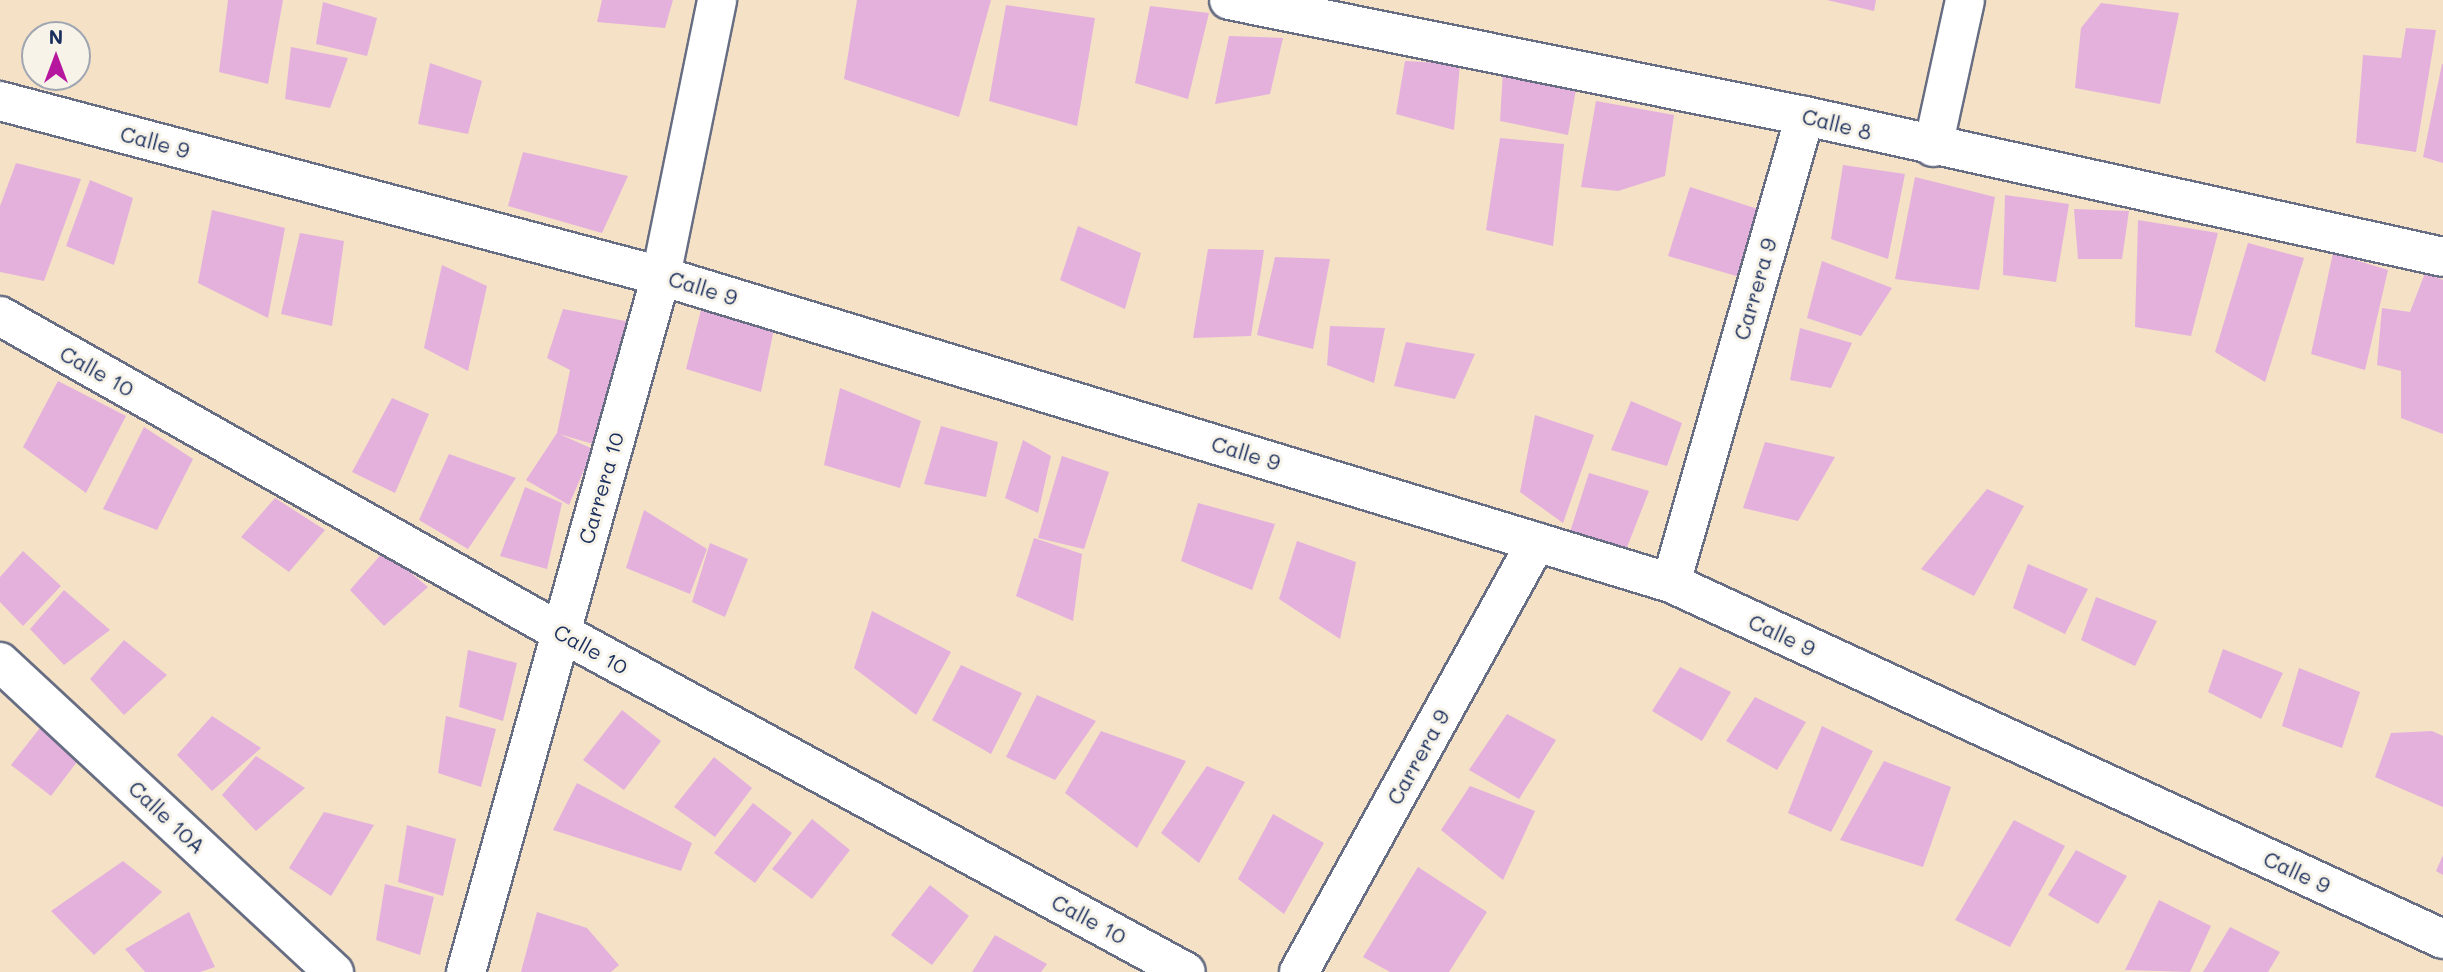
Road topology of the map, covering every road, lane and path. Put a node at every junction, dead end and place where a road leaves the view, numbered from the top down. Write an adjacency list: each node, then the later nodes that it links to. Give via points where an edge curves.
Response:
1 (717, 0): 8 (street, Carrera 10)
2 (1229, 0): 5 (street, Calle 8)
3 (1965, 0): 6 (street)
4 (0, 101): 8 (street, Calle 9)
5 (1805, 116): 6 (street, Calle 8); 11 (street, Carrera 9)
6 (1933, 147): 7 (street, Calle 8)
7 (2443, 257)
8 (661, 275): 10 (street, Calle 9); 12 (street, Carrera 10)
9 (0, 316): 12 (street, Calle 10)
10 (1536, 542): 11 (street, Calle 9); 18 (street, Carrera 9)
11 (1671, 583): 14 (street, Calle 9)
12 (560, 632): 16 (street, Carrera 10); 17 (street, Calle 10)
13 (0, 662): 15 (street, Calle 10A)
14 (2443, 939)
15 (334, 972)
16 (466, 972)
17 (1186, 972)
18 (1299, 972)

